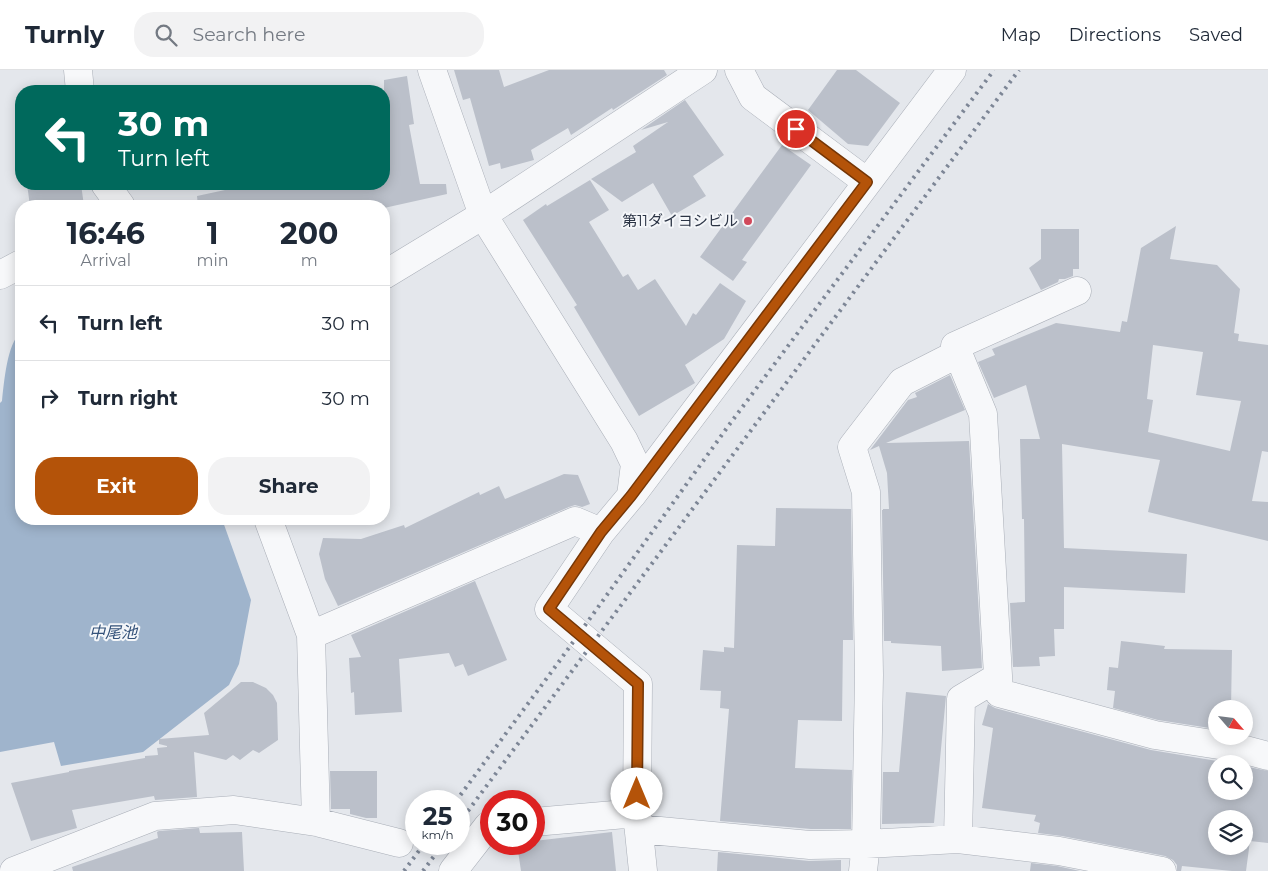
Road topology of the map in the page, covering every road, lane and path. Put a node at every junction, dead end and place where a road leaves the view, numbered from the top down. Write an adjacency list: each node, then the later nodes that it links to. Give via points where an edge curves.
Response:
1 (78, 70): 6 (street)
2 (432, 70): 8 (street)
3 (703, 70): 8 (street)
4 (740, 70): 7 (street, via 753,97)
5 (952, 70): 7 (street)
6 (79, 85)
7 (867, 182): 14 (street)
8 (483, 215): 10 (street); 14 (street, via 624,441 635,464)
9 (15, 267): 11 (street)
10 (390, 270)
11 (0, 276)
12 (1078, 291): 13 (street, via 955,346)
13 (959, 353): 18 (street, via 983,414); 26 (street, via 902,382 852,447 866,492 869,675)
14 (631, 496): 16 (street)
15 (270, 525): 17 (street)
16 (601, 532): 17 (street, via 575,521); 20 (street, via 549,609 638,684)
17 (311, 635): 21 (street)
18 (998, 677): 19 (street, via 999,693 1155,735); 24 (street, via 961,699)
19 (1268, 756)
20 (638, 821): 22 (street); 26 (street, via 810,845); 30 (street)
21 (316, 822): 25 (street); 28 (street, via 234,810 155,816)
22 (545, 822)
23 (480, 836): 29 (street)
24 (958, 839): 26 (street); 27 (street)
25 (398, 843)
26 (866, 844): 31 (street)
27 (1057, 861): 32 (street)
28 (14, 871)
29 (453, 871)
30 (643, 871)
31 (863, 871)
32 (1162, 871)

